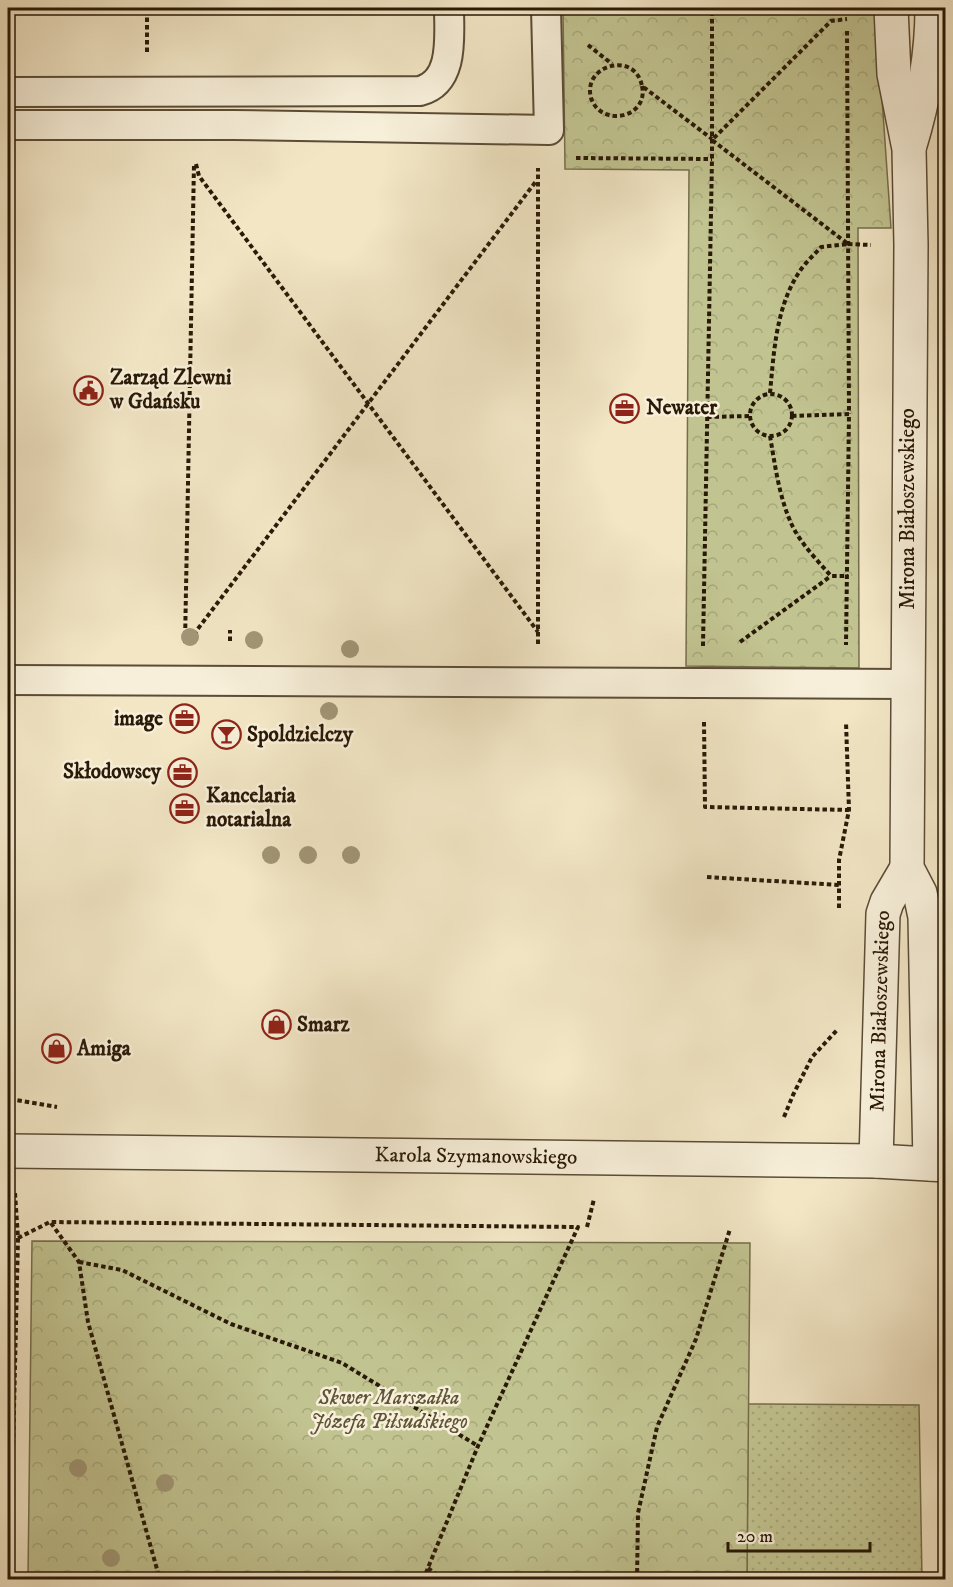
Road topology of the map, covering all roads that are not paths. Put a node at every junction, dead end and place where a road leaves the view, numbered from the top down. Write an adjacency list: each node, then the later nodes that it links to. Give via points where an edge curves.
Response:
1 (449, 8): 5 (lane, via 446,66 432,86 420,91)
2 (546, 8): 6 (lane, via 549,130)
3 (932, 8): 7 (street, Mirona Białoszewskiego, via 930,62)
4 (891, 14): 7 (street, Mirona Białoszewskiego, via 894,74)
5 (8, 92)
6 (8, 125)
7 (909, 149): 9 (street, Mirona Białoszewskiego)
8 (8, 680): 9 (lane)
9 (907, 684): 10 (street, Mirona Białoszewskiego)
10 (907, 868): 12 (street, Mirona Białoszewskiego, via 883,914); 13 (street, Mirona Białoszewskiego, via 920,893 925,917)
11 (8, 1150): 12 (street, Karola Szymanowskiego)
12 (876, 1161): 13 (street, Karola Szymanowskiego)
13 (938, 1165)

